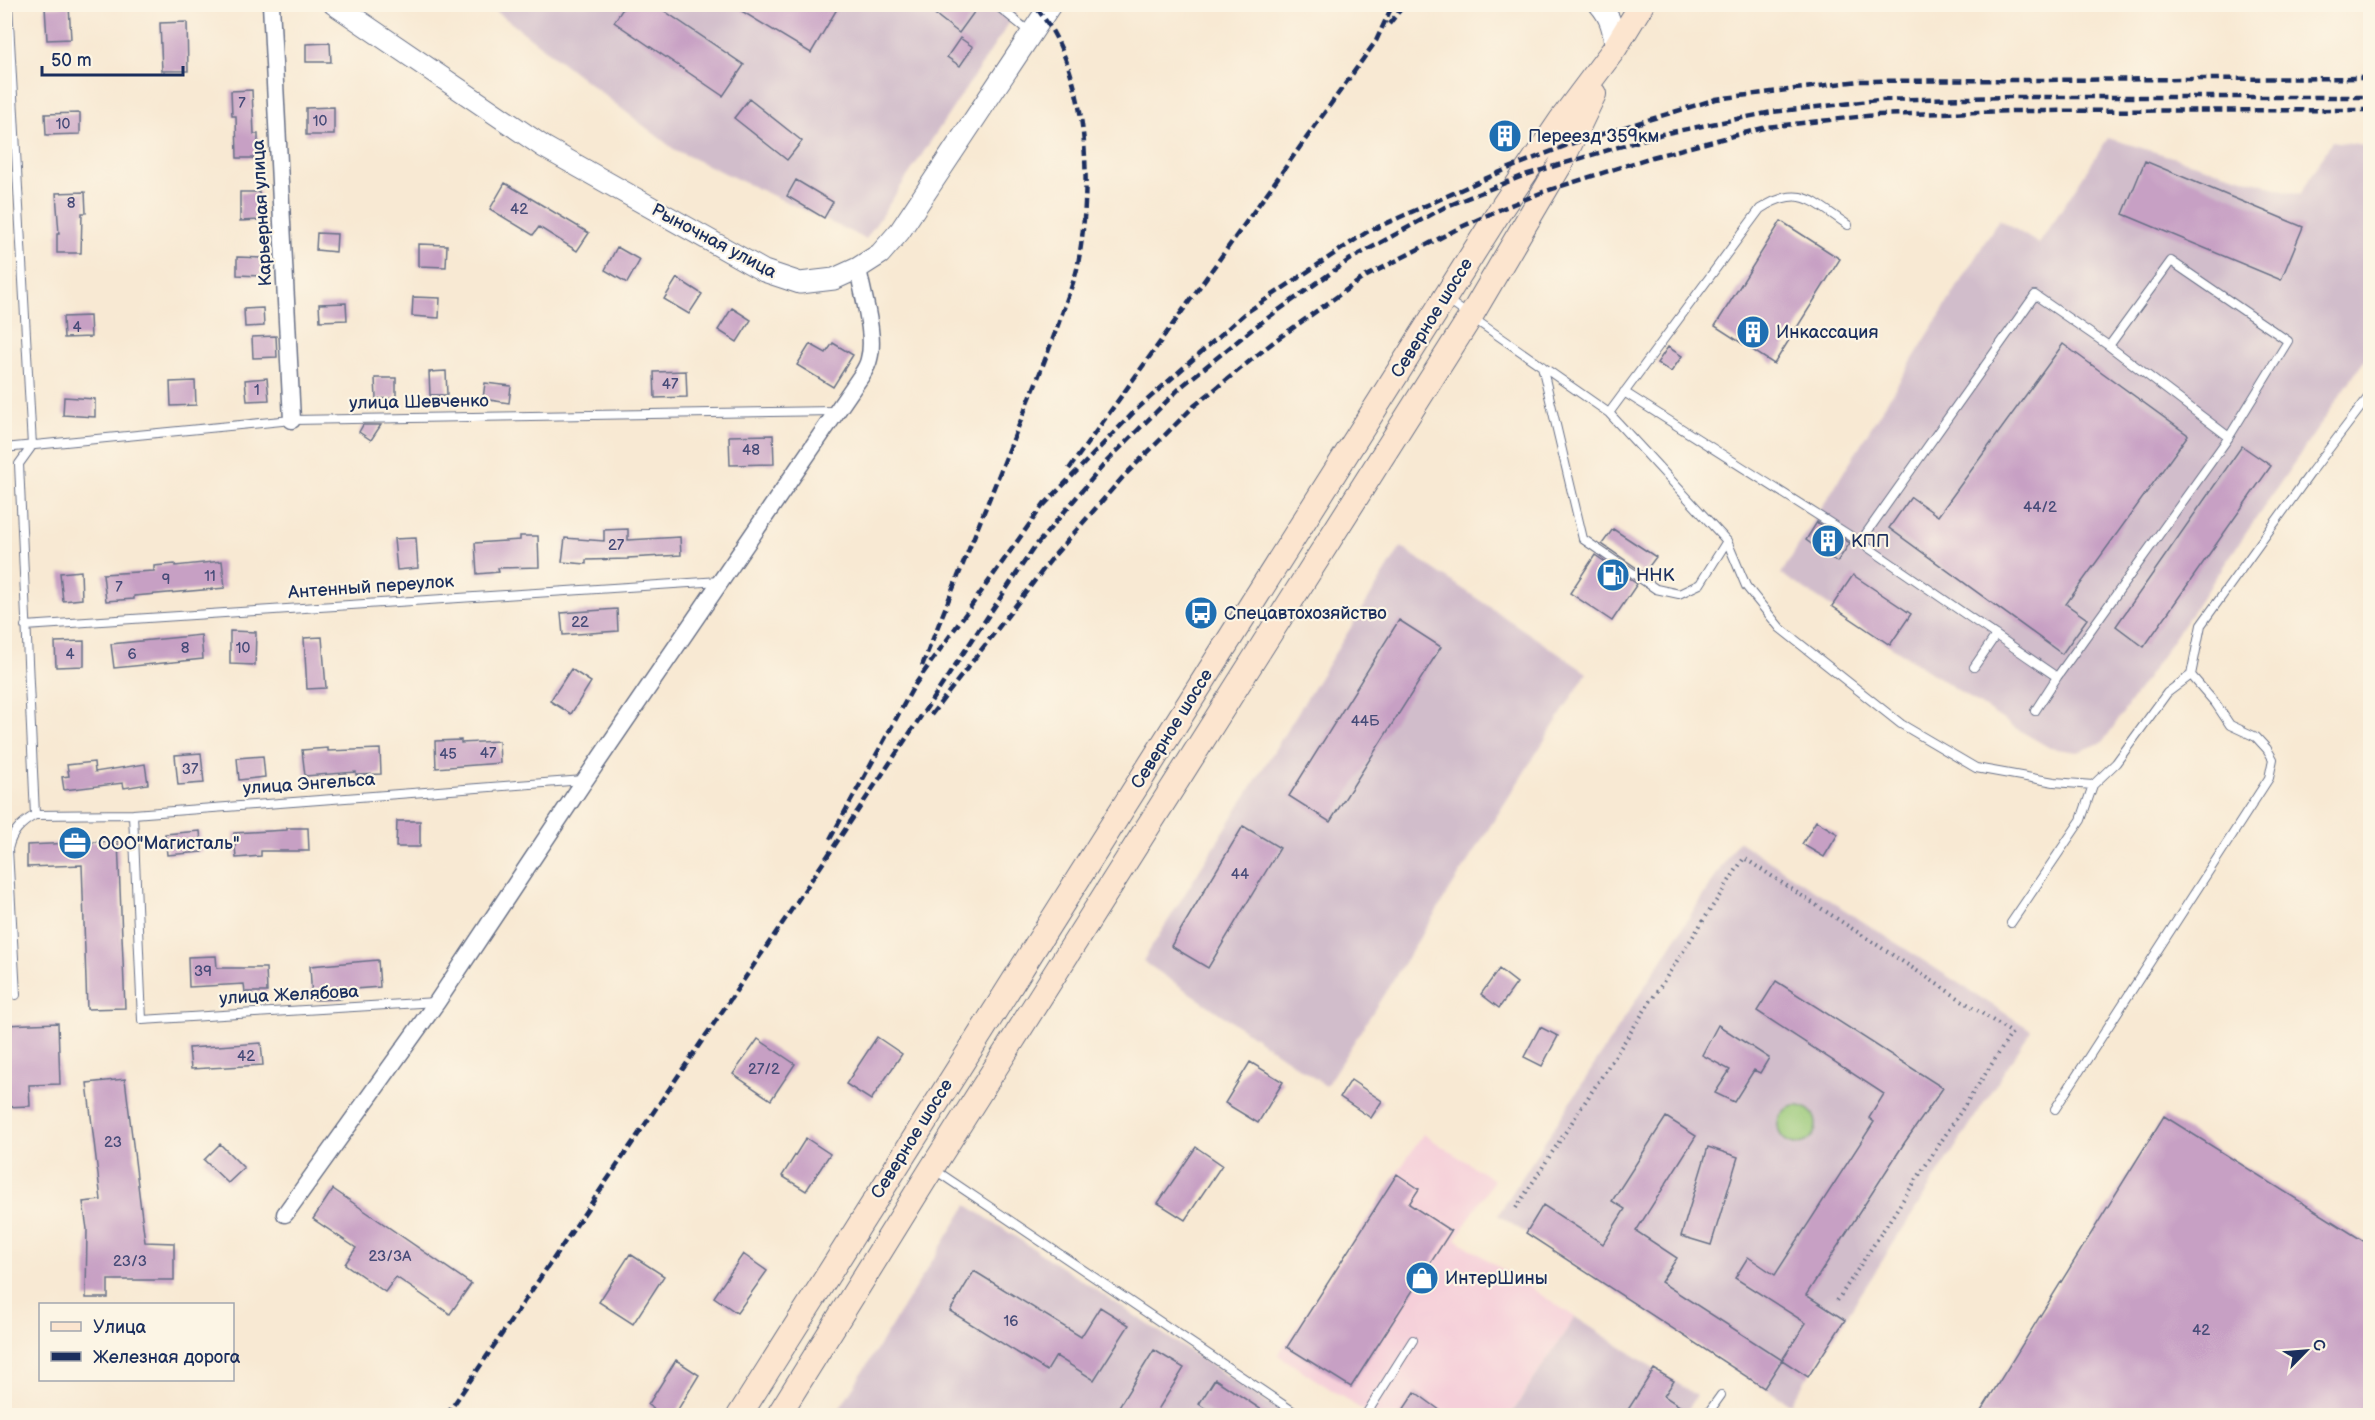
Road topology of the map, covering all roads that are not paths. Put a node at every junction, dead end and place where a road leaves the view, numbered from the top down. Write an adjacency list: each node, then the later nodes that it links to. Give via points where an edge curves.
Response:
1 (8, 4): 22 (lane)
2 (271, 4): 20 (street, Карьерная улица)
3 (334, 4): 11 (street, Рыночная улица, via 544,147 764,271 800,283 834,279)
4 (995, 4): 8 (lane)
5 (1051, 4): 8 (street, Рыночная улица)
6 (1599, 4): 9 (street, via 1608,14)
7 (1642, 4): 9 (main road, Северное шоссе)
8 (1032, 33): 11 (street, Рыночная улица, via 900,231 880,254)
9 (1615, 48): 12 (main road, Северное шоссе, via 1561,120); 13 (main road, Северное шоссе, via 1560,165)
10 (1848, 225): 16 (lane, via 1793,194 1760,209)
11 (858, 268): 18 (street, via 870,330 869,360)
12 (1445, 298): 13 (lane); 41 (main road, Северное шоссе)
13 (1471, 316): 15 (lane); 42 (main road, Северное шоссе)
14 (2109, 346): 21 (lane); 21 (lane, via 2171,261 2289,341); 25 (lane, via 2035,295)
15 (1542, 366): 19 (lane); 24 (lane, via 1583,539 1656,589 1679,594 1700,584)
16 (1624, 392): 19 (lane); 25 (lane)
17 (2370, 395): 30 (lane, via 2201,625)
18 (835, 411): 20 (lane, улица Шевченко); 26 (street)
19 (1609, 413): 24 (lane)
20 (292, 420): 22 (lane, улица Шевченко)
21 (2229, 437): 31 (lane)
22 (32, 446): 23 (lane, улица Шевченко); 27 (lane, via 19,464)
23 (4, 448)
24 (1727, 541): 34 (lane, via 1746,586 1780,628 1901,724 1976,768)
25 (1860, 542): 28 (lane)
26 (720, 581): 27 (lane, Антенный переулок); 33 (street)
27 (25, 626): 36 (lane)
28 (1996, 635): 29 (lane); 31 (lane)
29 (1974, 666)
30 (2191, 675): 34 (lane, via 2167,693 2116,764); 40 (lane, via 2230,724 2256,737 2267,749 2273,759 2269,778)
31 (2057, 677): 32 (lane)
32 (2035, 711)
33 (585, 780): 35 (lane, улица Энгельса); 39 (street)
34 (2093, 785): 37 (lane, via 2080,820)
35 (133, 814): 36 (lane, улица Энгельса); 39 (lane, улица Желябова, via 142,1020)
36 (34, 815): 38 (lane, via 21,823 8,849)
37 (2011, 922)
38 (16, 995)
39 (437, 1002): 43 (street)
40 (2055, 1109)
41 (904, 1151): 42 (main road); 46 (main road, Северное шоссе)
42 (932, 1168): 47 (main road, Северное шоссе); 48 (lane)
43 (285, 1214)
44 (1413, 1340): 49 (lane)
45 (1721, 1395): 50 (lane)
46 (739, 1416)
47 (778, 1416)
48 (1300, 1416)
49 (1365, 1416)
50 (1706, 1416)

